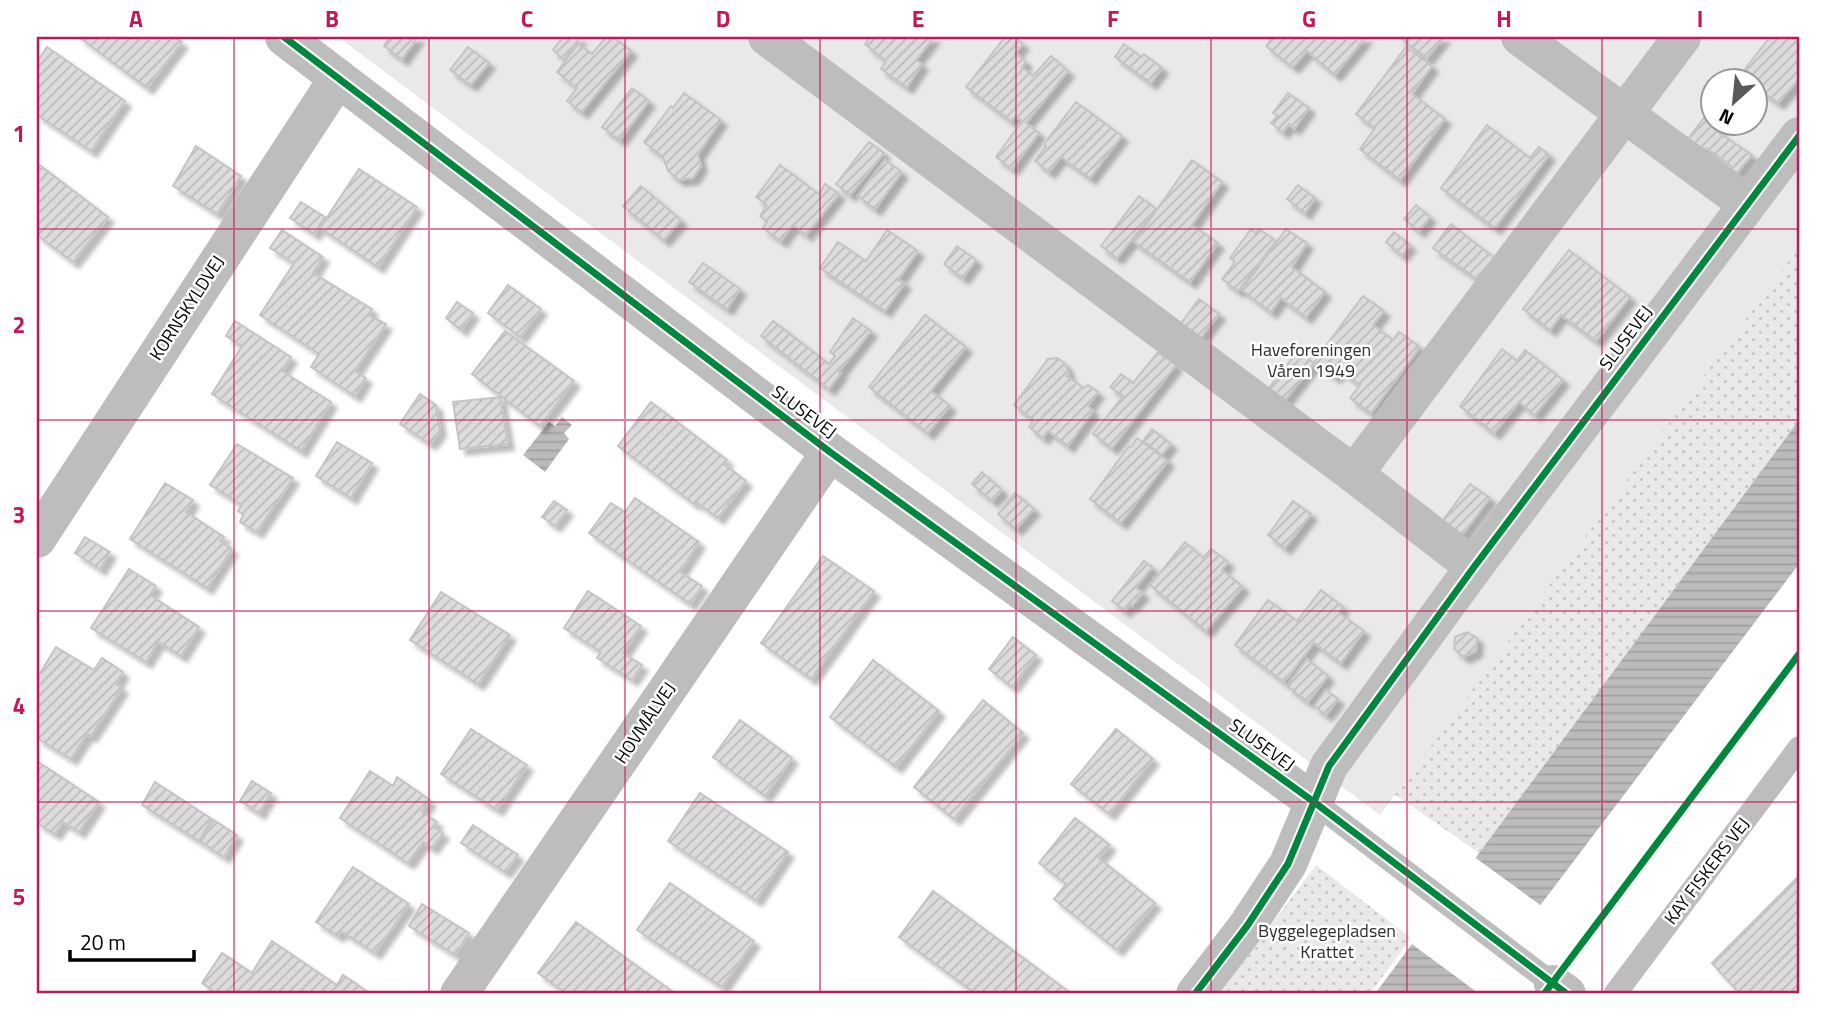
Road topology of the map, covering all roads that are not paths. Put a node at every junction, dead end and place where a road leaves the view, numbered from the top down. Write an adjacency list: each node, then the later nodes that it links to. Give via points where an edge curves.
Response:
1 (284, 37): 5 (street, SLUSEVEJ)
2 (766, 37): 10 (street)
3 (1520, 37): 6 (street)
4 (1682, 37): 6 (street)
5 (338, 78): 9 (street, SLUSEVEJ); 11 (street, KORNSKYLDVEJ)
6 (1626, 114): 8 (street); 10 (street)
7 (1799, 136): 8 (street, SLUSEVEJ)
8 (1747, 204): 12 (street, SLUSEVEJ)
9 (831, 452): 14 (street, SLUSEVEJ); 16 (street, HOVMÅLVEJ)
10 (1354, 474): 12 (street)
11 (37, 539)
12 (1474, 567): 14 (street, SLUSEVEJ, via 1329,766)
13 (1799, 748): 18 (lane, KAY FISKERS VEJ)
14 (1314, 802): 15 (lane); 17 (street, SLUSEVEJ, via 1288,864)
15 (1550, 982)
16 (459, 994)
17 (1195, 994)
18 (1615, 994)

